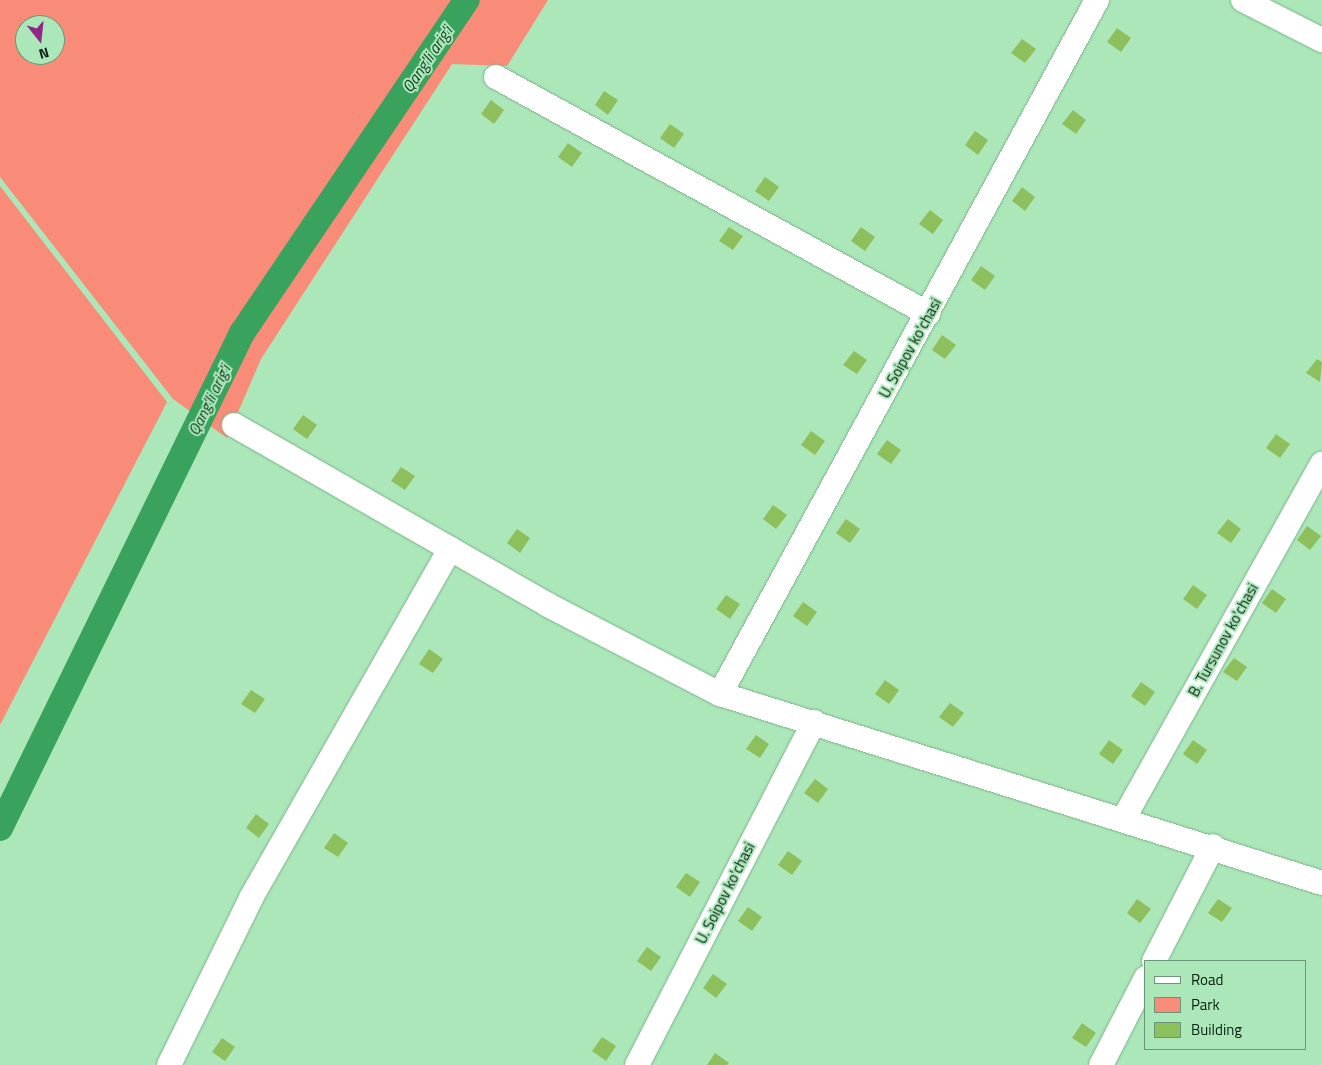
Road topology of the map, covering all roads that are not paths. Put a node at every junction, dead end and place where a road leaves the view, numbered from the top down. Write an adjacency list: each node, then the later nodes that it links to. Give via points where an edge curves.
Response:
1 (1097, 0): 5 (street, U. Soipov ko'chasi)
2 (1243, 0): 3 (street)
3 (1322, 40)
4 (496, 77): 5 (street)
5 (928, 314): 9 (street, U. Soipov ko'chasi)
6 (234, 425): 8 (street)
7 (1322, 463): 11 (street, B. Tursunov ko'chasi)
8 (450, 549): 9 (street); 16 (street, via 252,898)
9 (720, 694): 10 (street)
10 (814, 722): 11 (street); 17 (street, U. Soipov ko'chasi)
11 (1124, 818): 12 (street)
12 (1213, 846): 13 (street); 14 (street)
13 (1322, 882)
14 (1155, 960)
15 (1144, 982): 18 (street)
16 (169, 1065)
17 (637, 1065)
18 (1101, 1065)

